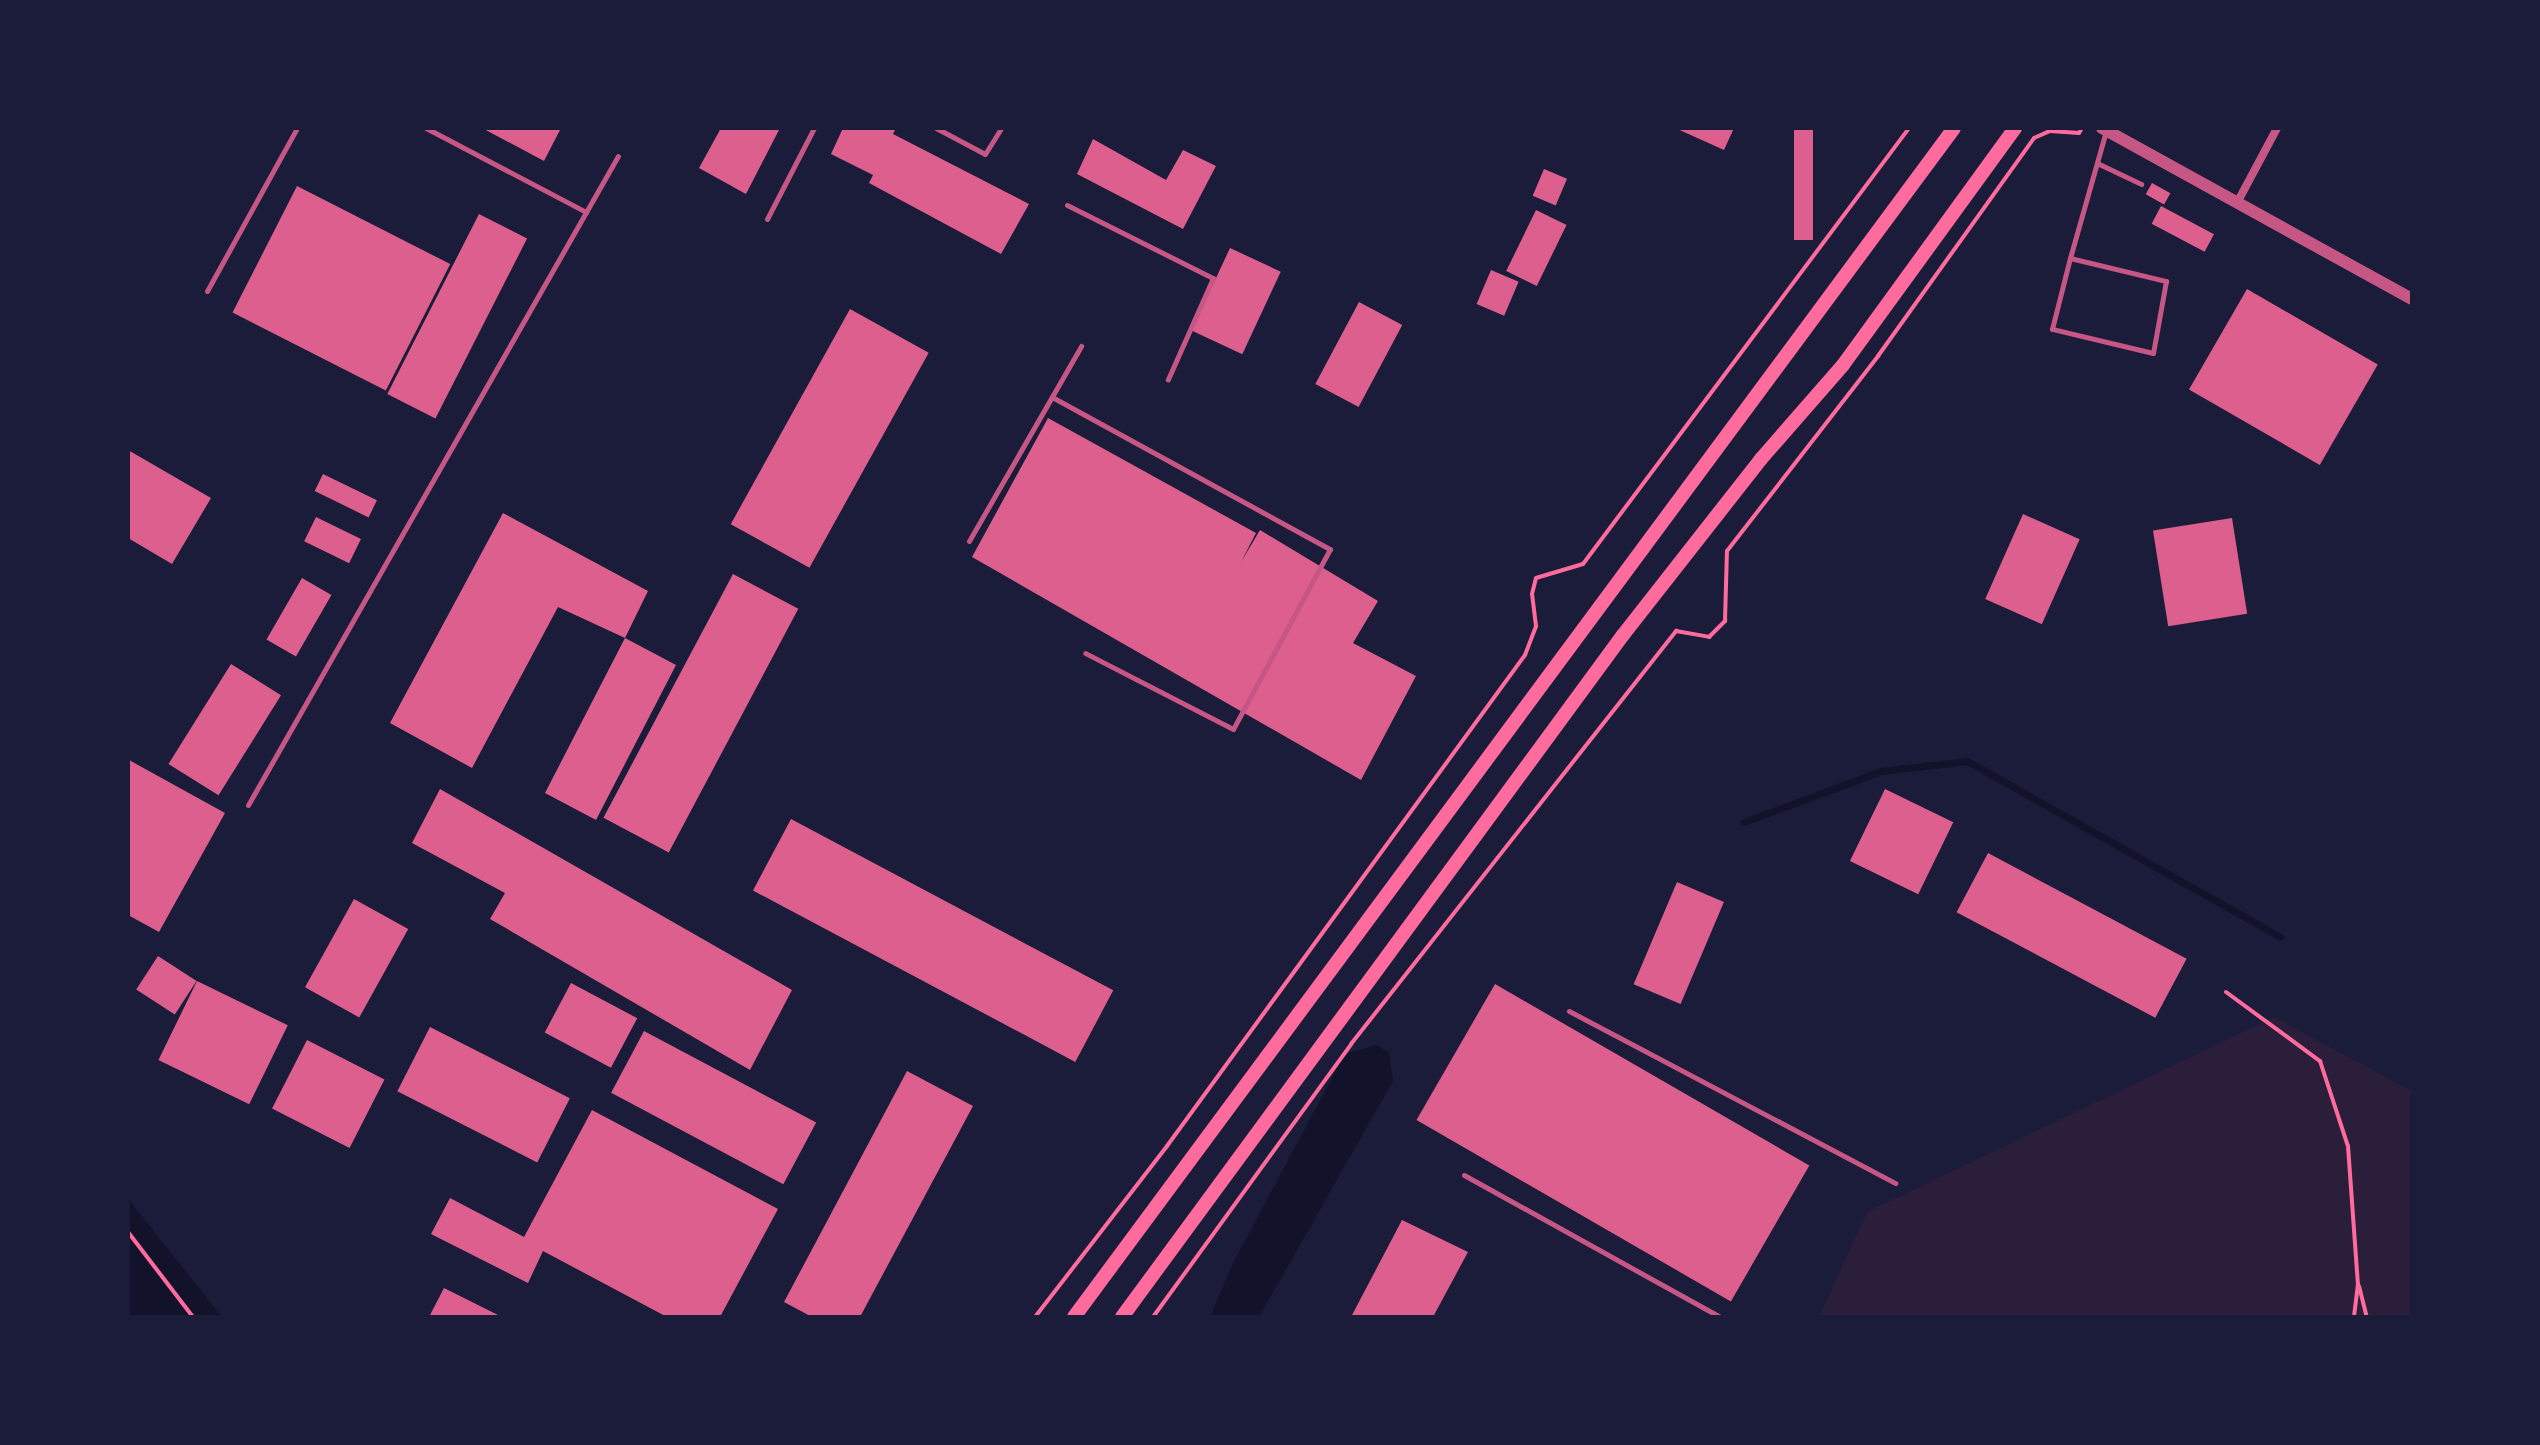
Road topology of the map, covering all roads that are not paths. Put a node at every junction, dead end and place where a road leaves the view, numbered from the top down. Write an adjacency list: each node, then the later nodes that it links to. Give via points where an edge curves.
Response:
1 (297, 128): 18 (lane)
2 (426, 128): 15 (lane)
3 (814, 128): 16 (lane)
4 (936, 128): 5 (lane, via 985,154)
5 (1001, 128)
6 (1954, 128): 29 (main road)
7 (2015, 128): 30 (main road, via 1843,365 1761,459 1623,635)
8 (2277, 128): 13 (street)
9 (2104, 129): 11 (lane); 13 (street)
10 (618, 156): 15 (lane)
11 (2097, 163): 12 (lane); 17 (lane)
12 (2141, 184)
13 (2237, 203): 19 (street)
14 (1067, 205): 21 (lane, via 1213,278)
15 (586, 212): 25 (lane)
16 (767, 219)
17 (2070, 258): 17 (lane, via 2052,329 2153,353 2166,281)
18 (207, 291)
19 (2412, 299)
20 (1081, 346): 22 (lane)
21 (1168, 379)
22 (1052, 397): 23 (lane); 24 (lane, via 1330,549 1233,729)
23 (969, 541)
24 (1085, 653)
25 (248, 805)
26 (1569, 1011): 28 (lane)
27 (1464, 1175): 31 (lane)
28 (1895, 1183)
29 (1074, 1317)
30 (1122, 1317)
31 (1720, 1317)

